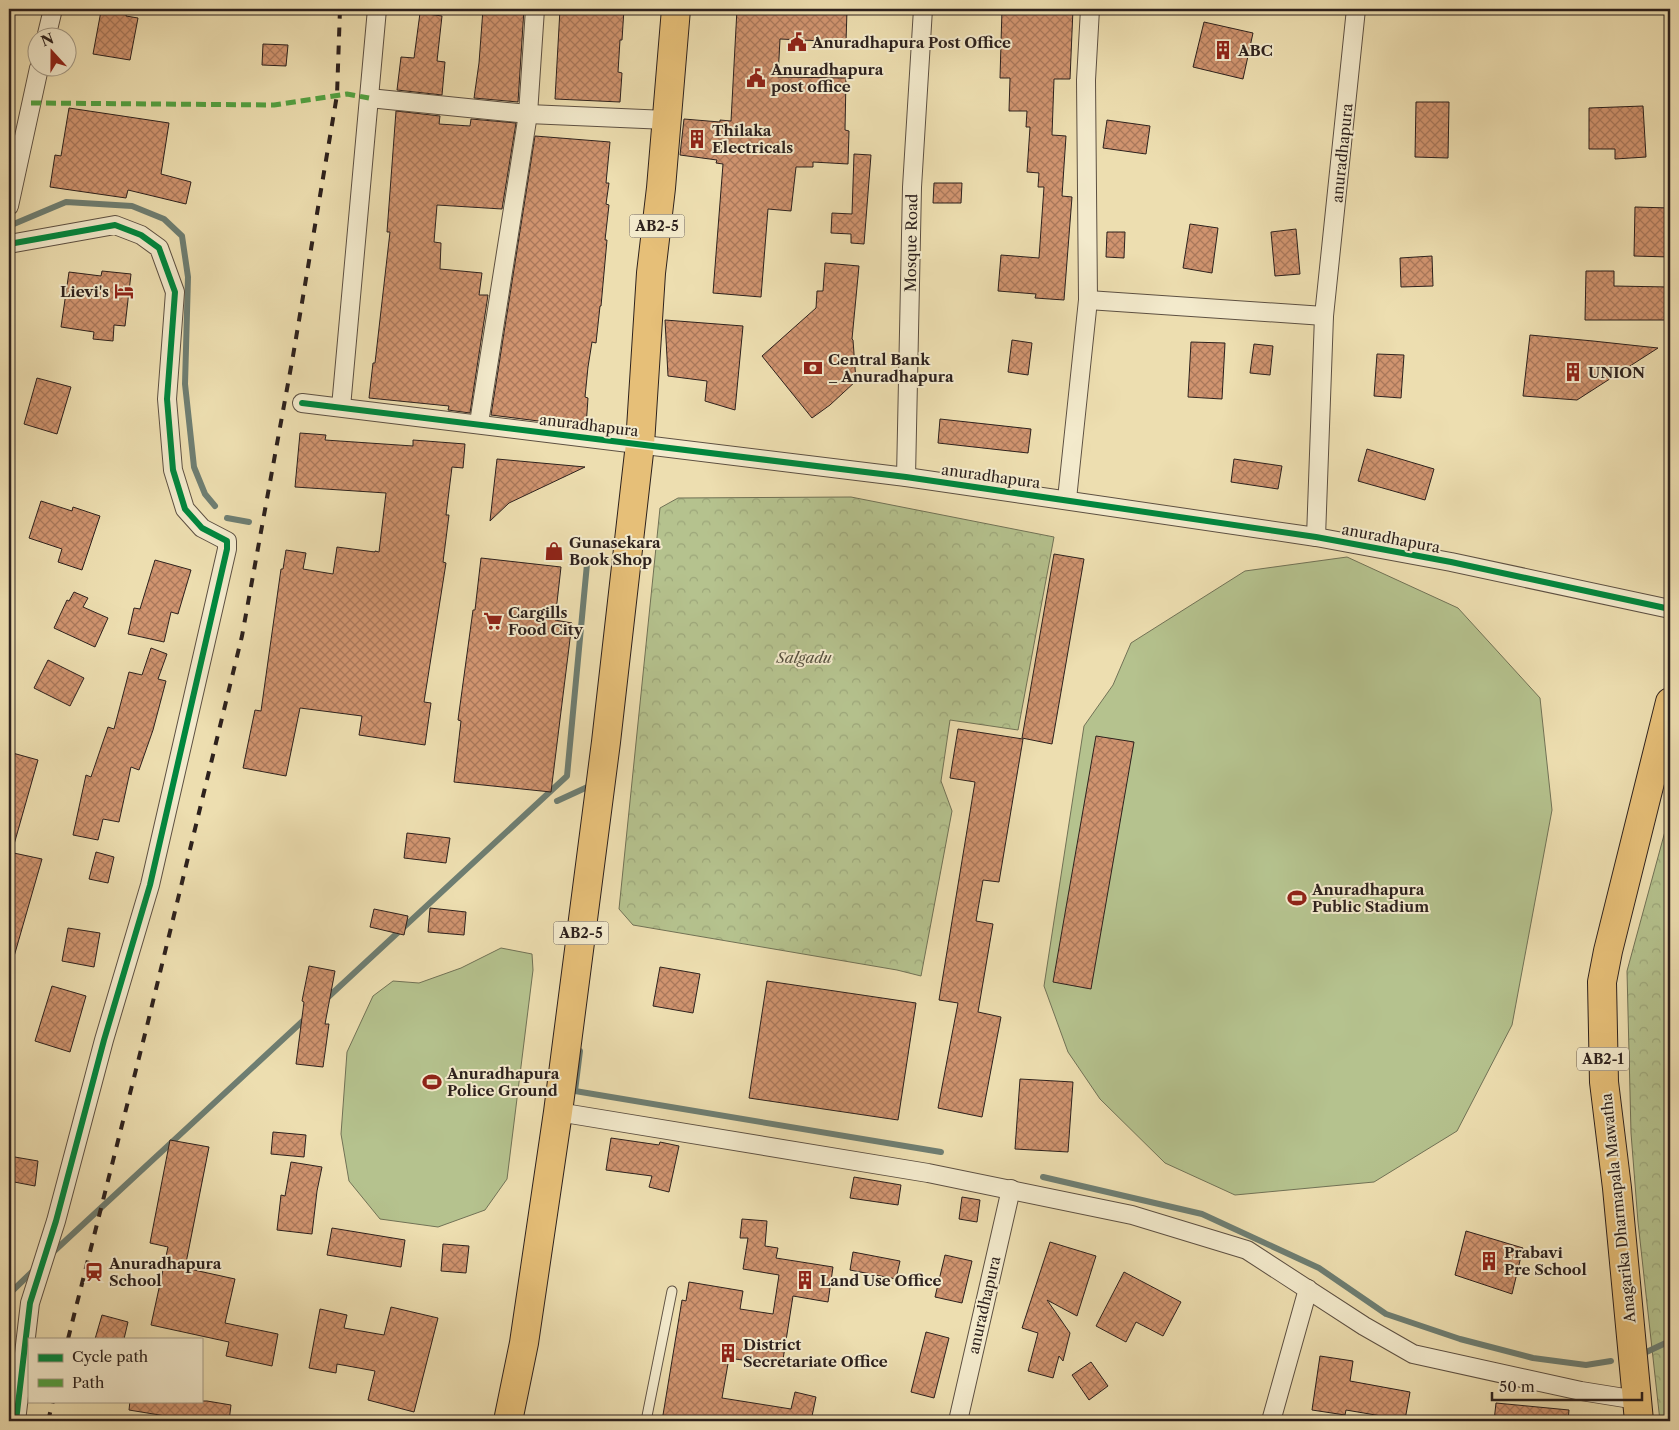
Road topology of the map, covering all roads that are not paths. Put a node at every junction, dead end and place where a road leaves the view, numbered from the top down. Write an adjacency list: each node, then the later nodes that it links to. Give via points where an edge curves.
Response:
1 (52, 9): 8 (street)
2 (377, 9): 10 (street)
3 (535, 9): 11 (street)
4 (676, 9): 12 (main road, AB2-5)
5 (923, 9): 21 (street, Mosque Road, via 912,187)
6 (1090, 9): 15 (street, via 1086,80)
7 (1356, 9): 16 (street, anuradhapura)
8 (48, 28)
9 (37, 78): 13 (street)
10 (369, 98): 11 (street); 18 (street)
11 (528, 114): 12 (street); 19 (street)
12 (667, 120): 20 (main road, AB2-5, via 651,273)
13 (9, 206)
14 (9, 244): 31 (street, via 115,225 141,235 159,248 175,292 167,399 173,470 185,509 202,528 227,541 150,885 30,1303)
15 (1088, 300): 16 (street); 22 (street)
16 (1324, 316): 23 (street, anuradhapura)
17 (302, 403): 18 (street, anuradhapura)
18 (341, 407): 19 (street, anuradhapura)
19 (480, 423): 20 (street, anuradhapura)
20 (640, 444): 21 (street, anuradhapura); 26 (main road, AB2-5, via 606,742)
21 (906, 477): 22 (street, anuradhapura)
22 (1067, 499): 23 (street, anuradhapura)
23 (1316, 536): 24 (street, anuradhapura)
24 (1670, 609)
25 (1670, 702): 30 (main road, Anagarika Dharmapala Mawatha / AB2-1, via 1602,982 1604,1082)
26 (558, 1112): 27 (street, via 928,1173); 32 (main road, AB2-5, via 524,1343)
27 (1011, 1190): 28 (street, via 1132,1215 1247,1250); 34 (street, anuradhapura)
28 (1308, 1289): 30 (street, via 1413,1354 1581,1391); 35 (street)
29 (672, 1291): 33 (lane)
30 (1638, 1411)
31 (16, 1421)
32 (508, 1421)
33 (646, 1421)
34 (958, 1421)
35 (1271, 1421)

